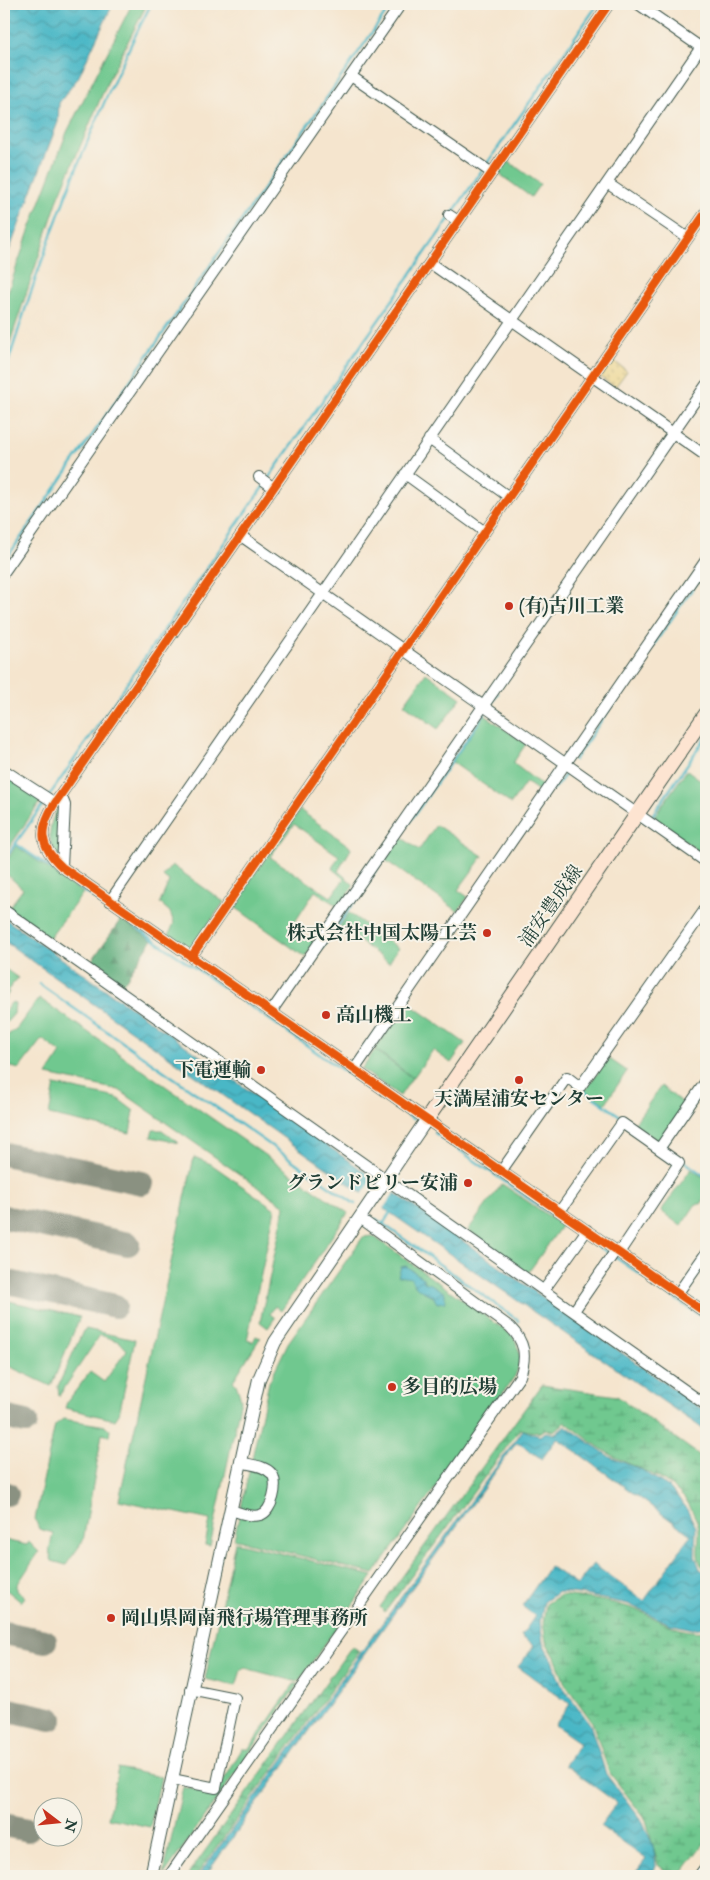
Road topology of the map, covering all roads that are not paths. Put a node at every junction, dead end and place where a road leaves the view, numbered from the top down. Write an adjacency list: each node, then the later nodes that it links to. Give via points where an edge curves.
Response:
1 (401, 4): 5 (street)
2 (609, 4): 6 (street)
3 (638, 4): 4 (street)
4 (704, 46): 7 (street)
5 (351, 76): 6 (street); 22 (street)
6 (487, 170): 10 (street, via 454,218)
7 (607, 182): 9 (street); 11 (street)
8 (706, 212): 9 (street)
9 (688, 238): 12 (street)
10 (430, 263): 11 (street); 20 (street, via 266,483)
11 (512, 320): 12 (street); 15 (street)
12 (593, 377): 14 (street); 18 (street)
13 (706, 385): 14 (street)
14 (673, 432): 16 (street); 25 (street)
15 (429, 439): 17 (street); 18 (street)
16 (706, 456)
17 (405, 474): 19 (street); 23 (street)
18 (509, 498): 19 (street)
19 (486, 532): 24 (street)
20 (241, 536): 23 (street); 29 (street)
21 (706, 560): 27 (street)
22 (4, 572)
23 (323, 593): 24 (street); 33 (street)
24 (404, 650): 25 (street); 36 (street)
25 (485, 706): 27 (street); 37 (street)
26 (706, 714): 30 (main road, 浦安豊成線)
27 (566, 763): 30 (street); 38 (street)
28 (4, 770): 29 (street)
29 (53, 799): 32 (street, via 65,805); 32 (street, via 43,829 44,842 49,855)
30 (638, 814): 31 (street); 40 (main road, 浦安豊成線)
31 (706, 862)
32 (62, 867): 33 (street)
33 (110, 901): 36 (street)
34 (706, 908): 42 (street, via 580,1087 567,1077)
35 (4, 910): 43 (street)
36 (191, 957): 37 (street)
37 (271, 1012): 38 (street)
38 (354, 1070): 40 (street)
39 (706, 1081): 41 (street)
40 (427, 1119): 42 (street); 43 (street)
41 (659, 1149): 44 (street, via 622,1123); 48 (street, via 679,1163)
42 (502, 1170): 44 (street)
43 (386, 1181): 45 (street); 49 (street)
44 (560, 1211): 46 (street)
45 (360, 1218): 54 (street, via 272,1348 254,1395); 60 (street, via 510,1327 524,1347 520,1376)
46 (584, 1234): 48 (street); 49 (street)
47 (706, 1253): 50 (street)
48 (615, 1254): 50 (street); 51 (street)
49 (544, 1290): 51 (street)
50 (678, 1293): 52 (street)
51 (574, 1311): 53 (street)
52 (706, 1313)
53 (706, 1405)
54 (240, 1462): 55 (street); 55 (street, via 266,1469 272,1474 275,1482 270,1507 264,1514 256,1516)
55 (230, 1510): 56 (street)
56 (190, 1689): 57 (street); 57 (street, via 235,1698 234,1708 216,1788)
57 (172, 1779): 59 (street)
58 (706, 1868): 61 (street)
59 (151, 1876)
60 (169, 1876)
61 (700, 1876)

